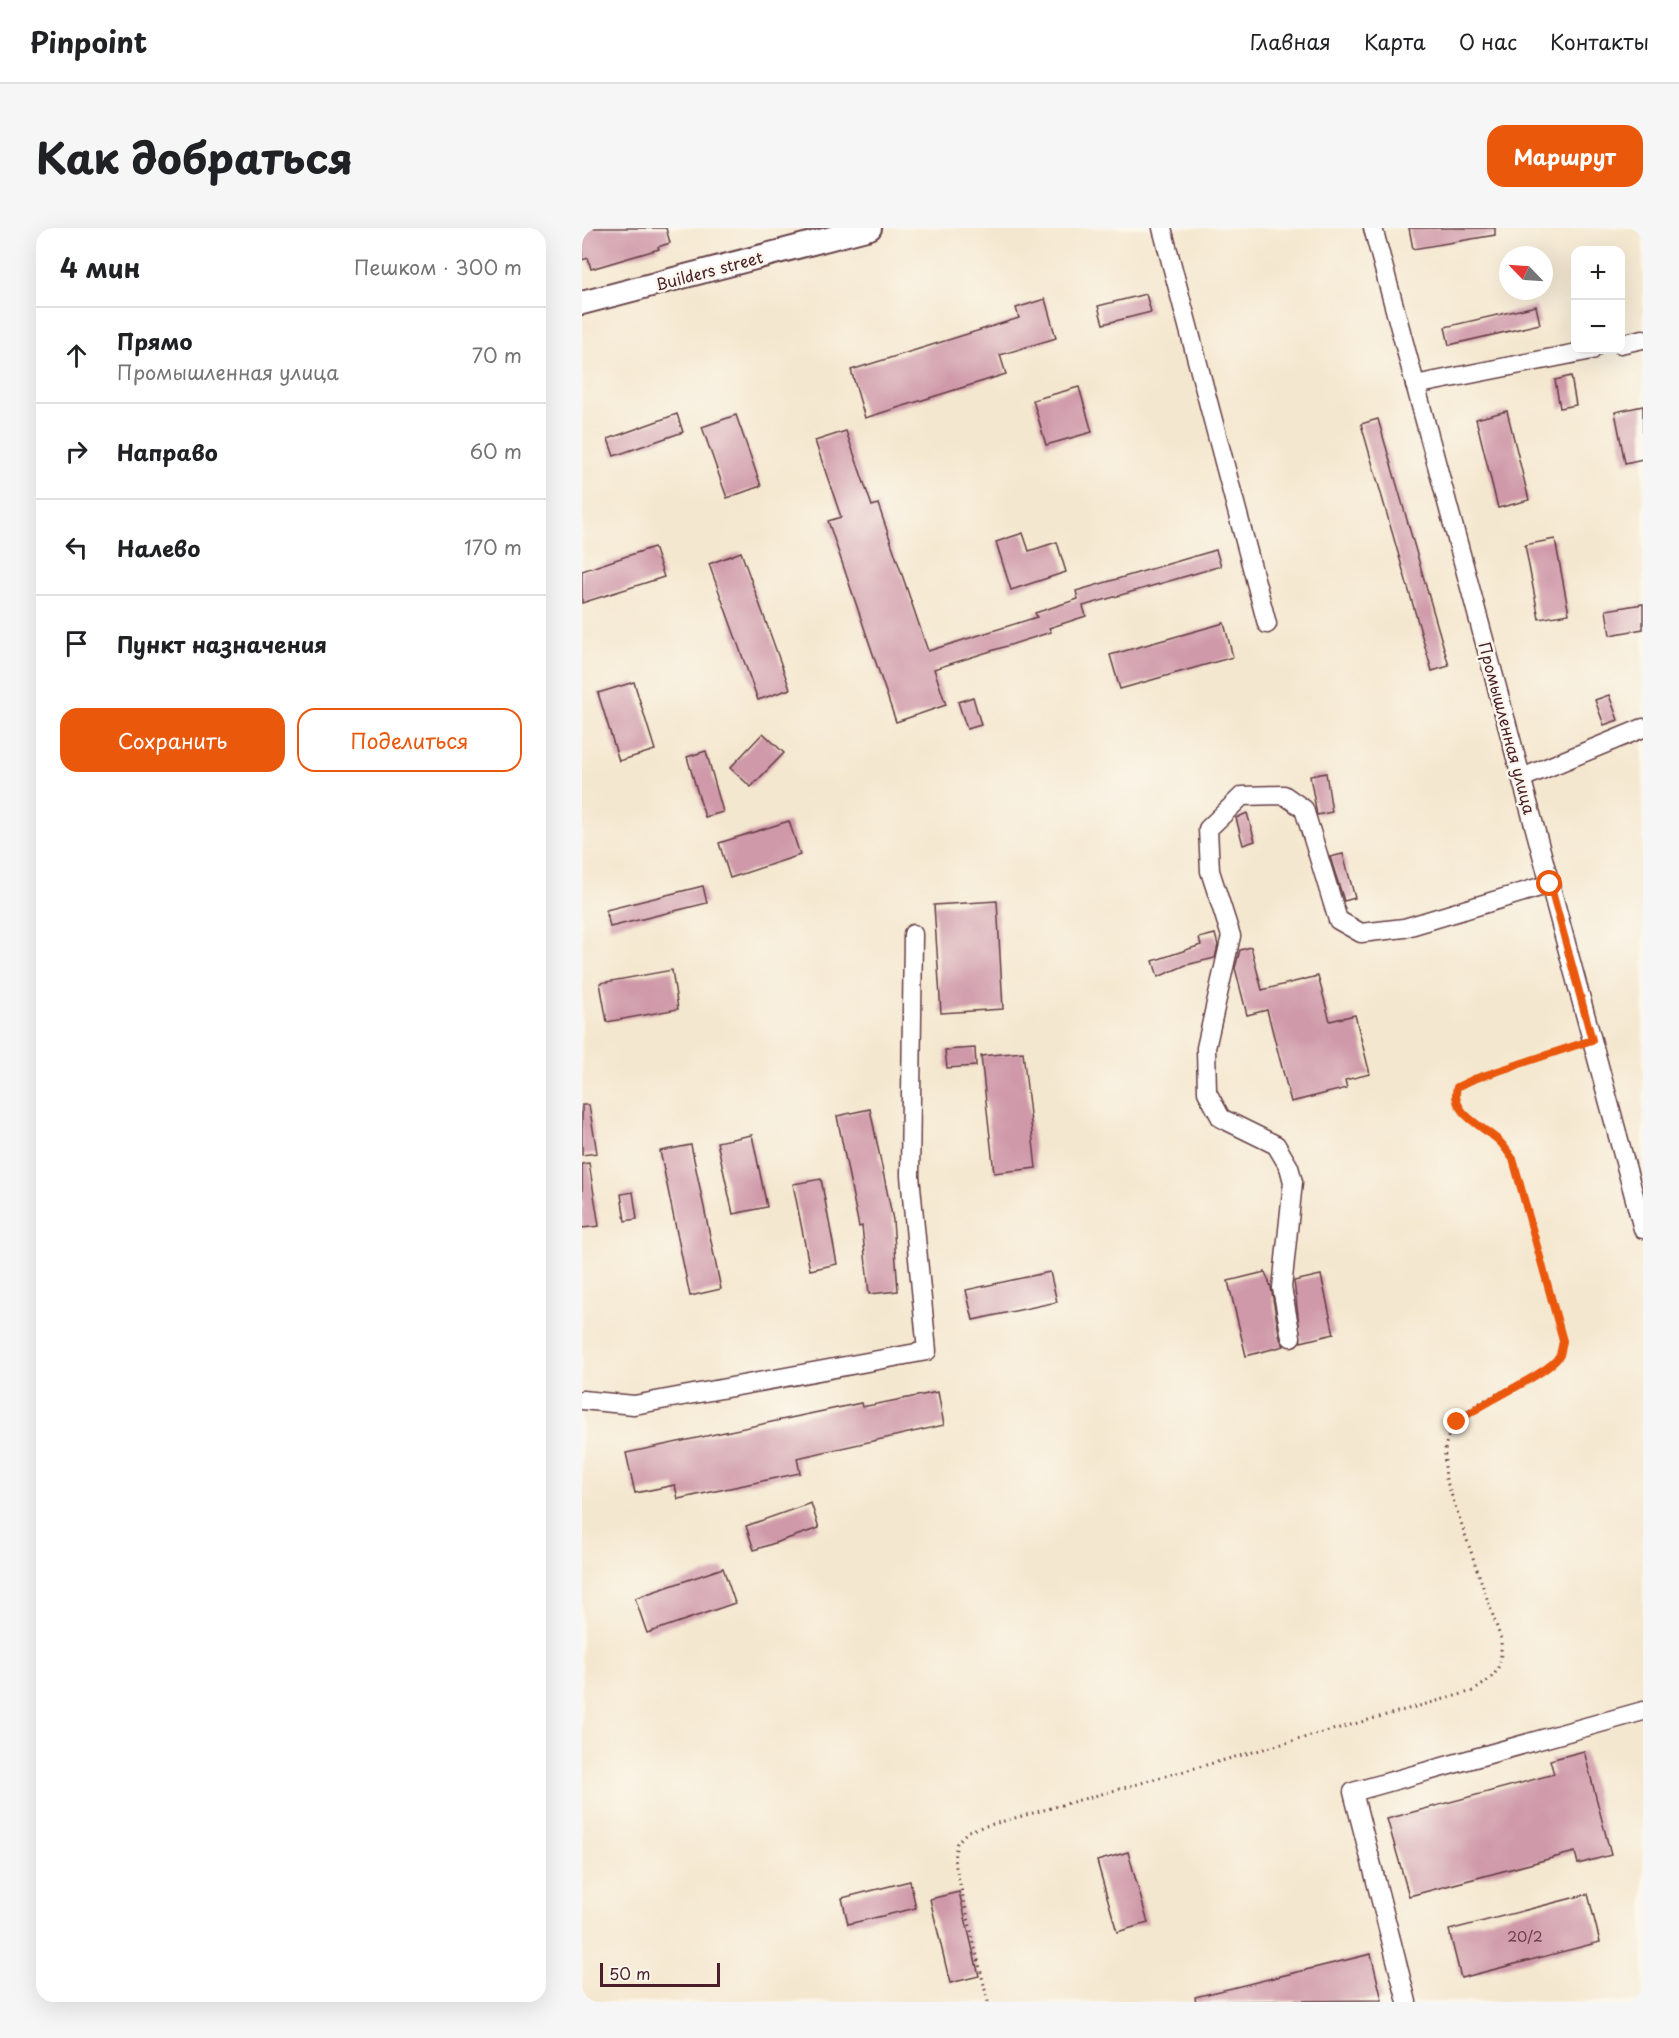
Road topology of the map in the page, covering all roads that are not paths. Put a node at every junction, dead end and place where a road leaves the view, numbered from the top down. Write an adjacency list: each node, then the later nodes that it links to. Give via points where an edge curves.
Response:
1 (870, 228): 4 (main road, Builders street)
2 (1162, 228): 9 (street)
3 (1373, 228): 8 (street, Промышленная улица)
4 (582, 303)
5 (1643, 339): 6 (street)
6 (1625, 343)
7 (1571, 354): 8 (street)
8 (1415, 384): 11 (street, Промышленная улица)
9 (1267, 624)
10 (1643, 728): 11 (street)
11 (1522, 778): 12 (street, Промышленная улица)
12 (1550, 884): 14 (street, Промышленная улица); 15 (street, via 1404,928 1360,933 1338,920 1304,809 1284,795 1242,796 1208,830 1210,871 1231,936 1206,1048 1207,1092 1221,1118 1276,1145 1289,1167 1293,1182 1282,1288)
13 (913, 934): 16 (street, via 910,1176 927,1351 634,1405)
14 (1643, 1229)
15 (1291, 1336)
16 (582, 1400)
17 (1643, 1711): 18 (street, via 1353,1792)
18 (1407, 2002)

